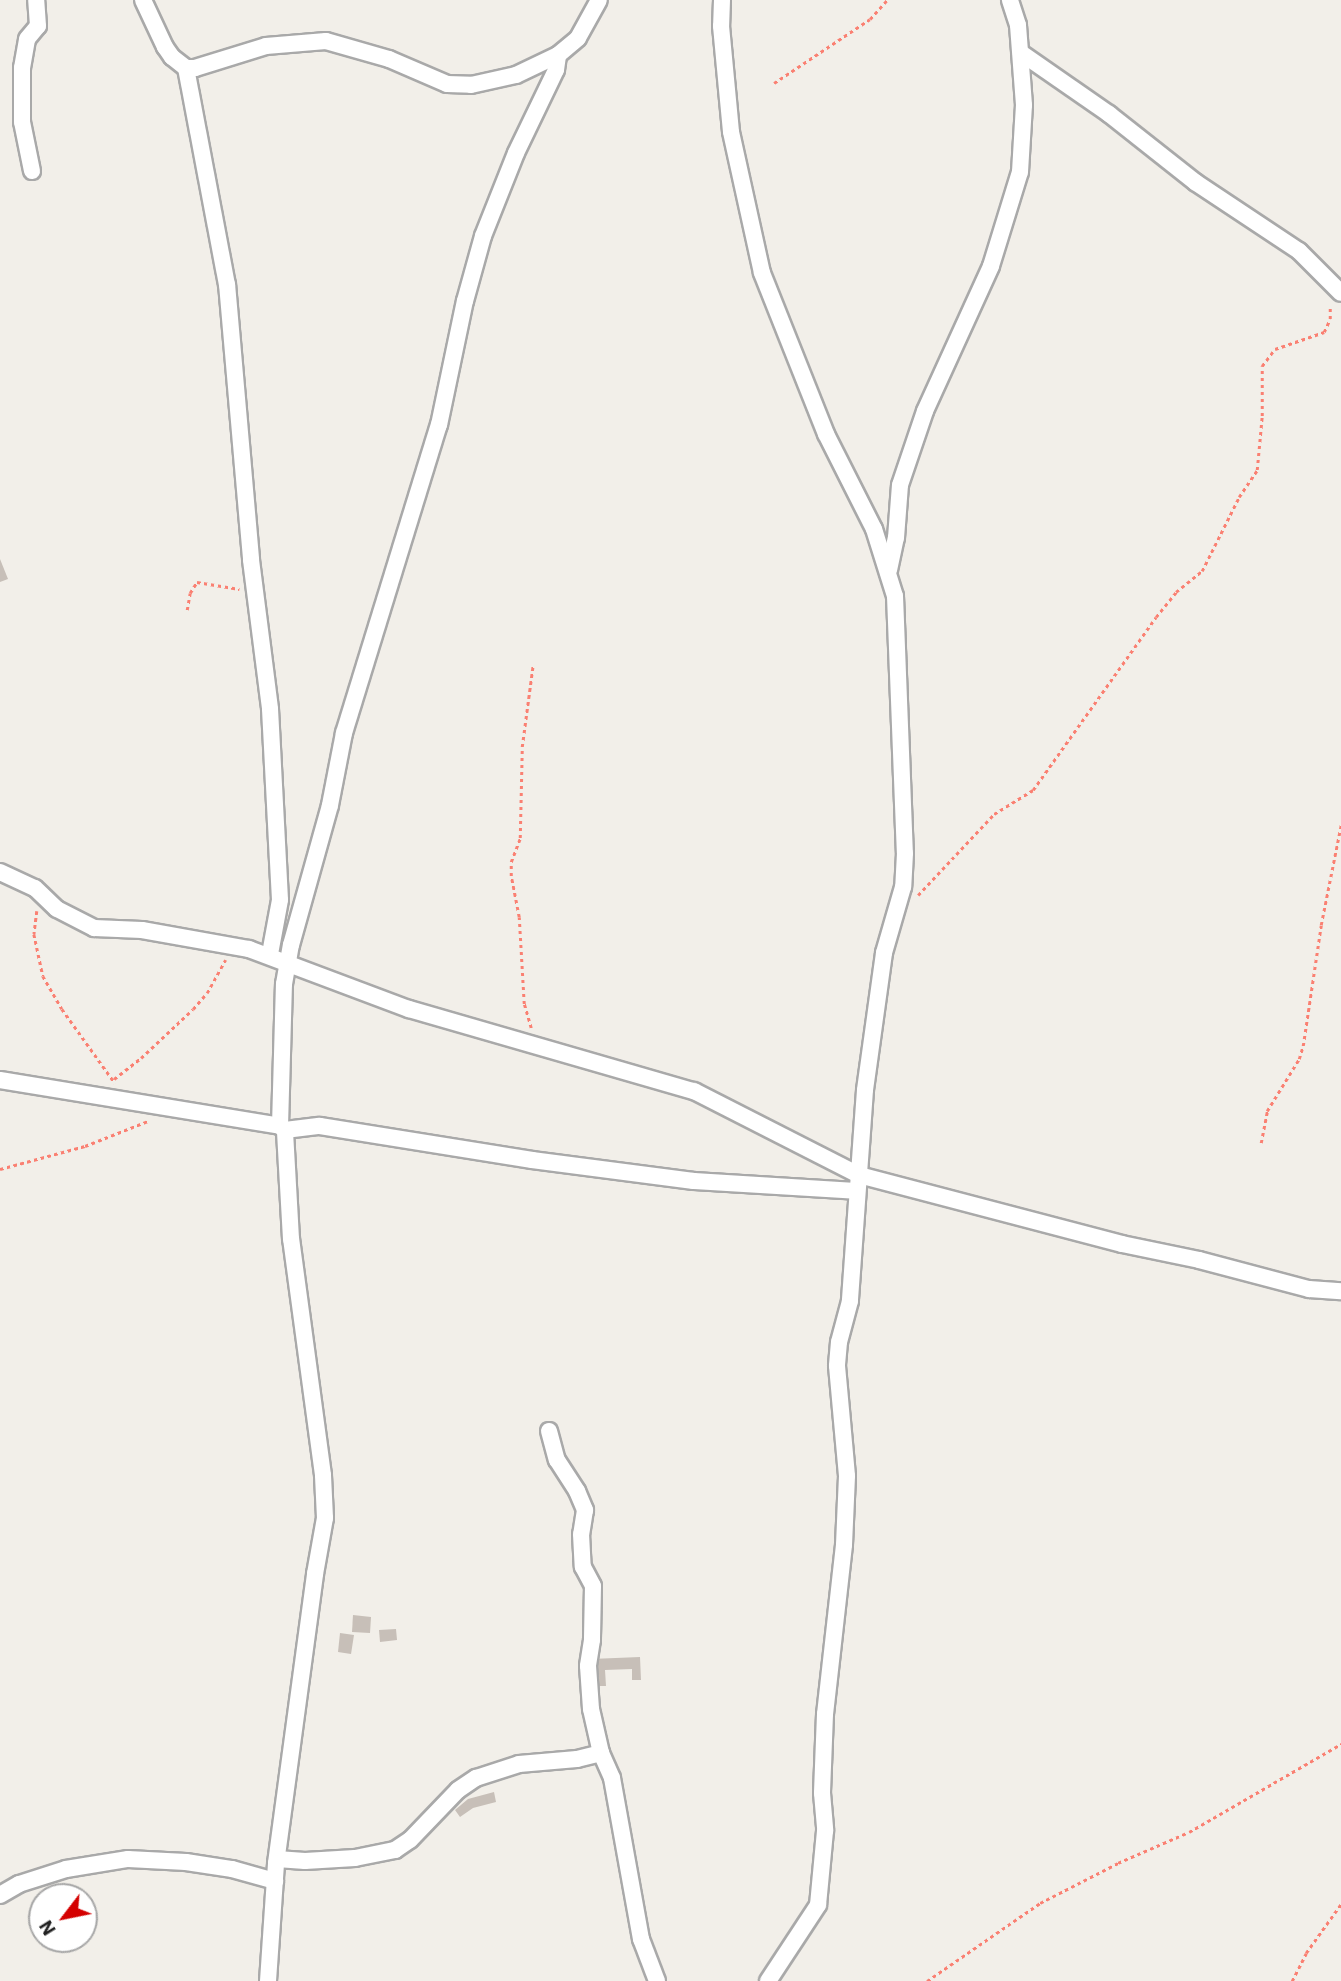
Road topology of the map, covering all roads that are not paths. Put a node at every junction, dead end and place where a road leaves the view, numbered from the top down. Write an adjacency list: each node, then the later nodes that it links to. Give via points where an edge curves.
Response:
1 (36, 0): 9 (street, via 38,26 27,39 22,68 22,122)
2 (143, 0): 8 (street, via 165,47)
3 (599, 0): 7 (street, via 578,37)
4 (723, 0): 11 (street, via 721,26 731,132 762,273 826,433 874,529)
5 (1008, 2): 6 (street, via 1018,25)
6 (1020, 53): 10 (street, via 1109,114 1195,182 1299,251); 11 (street, via 1024,105 1020,172 991,266 925,411 900,485)
7 (558, 55): 8 (street, via 516,75 471,85 447,84 388,59 326,41 266,46); 14 (street, via 556,70 516,153 484,236 439,425 344,733 331,804)
8 (186, 68): 13 (street, via 227,284 270,709 280,900)
9 (32, 171)
10 (1341, 293)
11 (889, 570): 17 (street, via 898,629 905,853 903,887 884,953)
12 (0, 872): 13 (street, via 94,928 142,930)
13 (270, 954): 14 (street)
14 (288, 962): 16 (street); 17 (street, via 409,1009 694,1091)
15 (0, 1080): 16 (street)
16 (283, 1128): 17 (street, via 320,1126 694,1181); 21 (street, via 291,1239 325,1518)
17 (857, 1183): 18 (street, via 1309,1289); 26 (street, via 850,1301 836,1366 847,1476 825,1714 825,1831 818,1905)
18 (1341, 1291)
19 (549, 1431): 20 (street, via 556,1460 585,1510 583,1567 593,1586 587,1666)
20 (601, 1753): 21 (street, via 519,1765 476,1778 395,1850 355,1858); 25 (street, via 611,1779 641,1939)
21 (277, 1859): 22 (street)
22 (275, 1881): 23 (street, via 209,1866 128,1859 66,1869); 24 (street)
23 (0, 1895)
24 (268, 1981)
25 (657, 1981)
26 (768, 1981)

